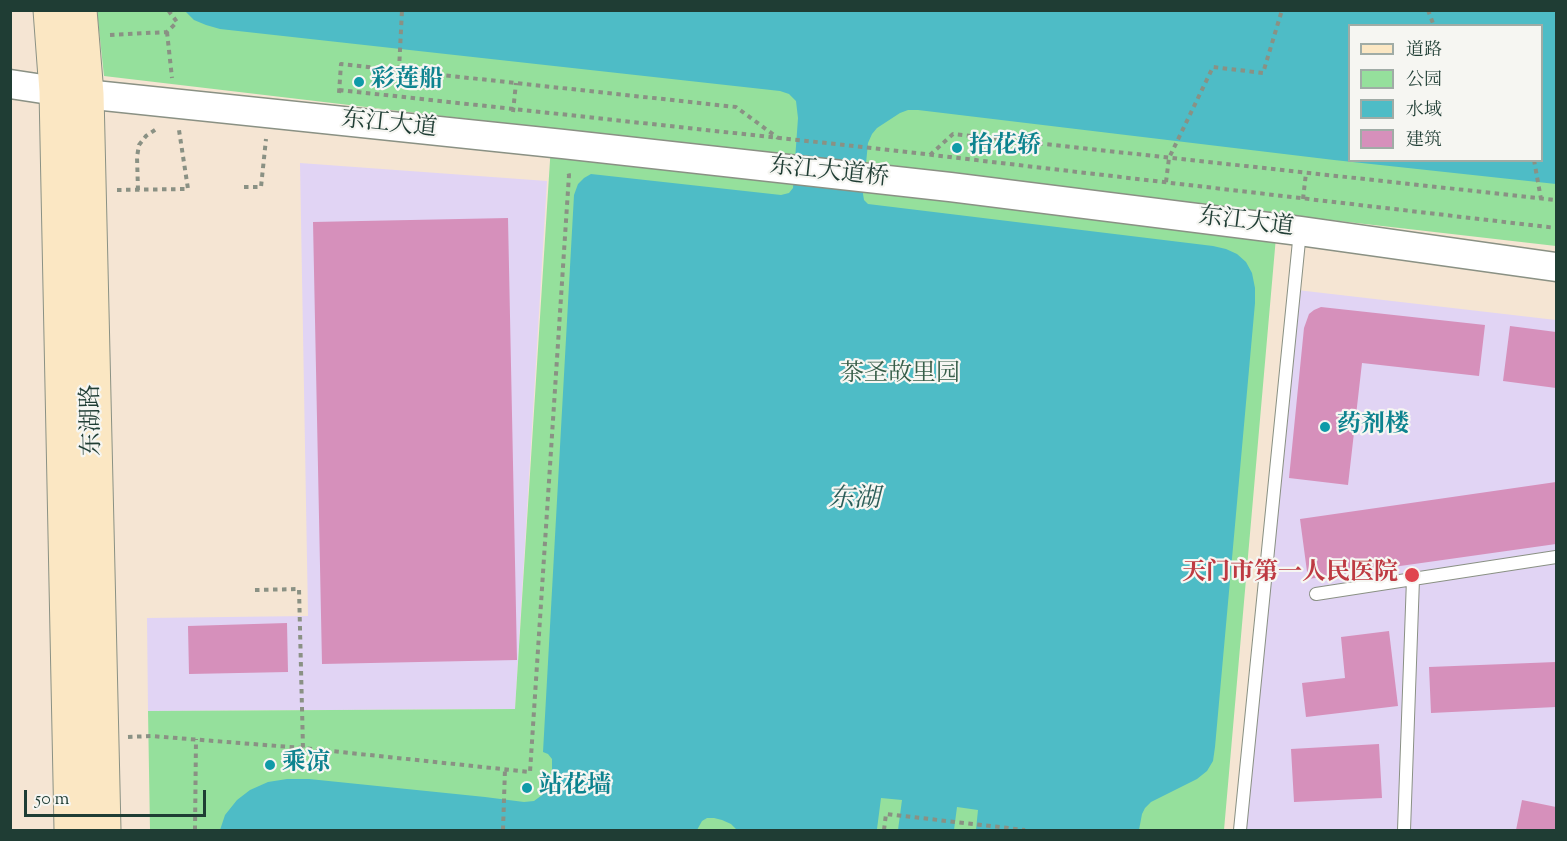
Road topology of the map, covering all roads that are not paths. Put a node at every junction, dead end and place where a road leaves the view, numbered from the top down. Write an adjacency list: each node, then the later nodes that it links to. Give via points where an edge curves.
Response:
1 (50, 10): 4 (main road, 东湖路)
2 (81, 24): 4 (main road, 东湖路)
3 (10, 84): 4 (street, 东江大道)
4 (71, 92): 5 (street, 东江大道, via 177,114 268,113); 12 (main road, 东湖路); 13 (main road, 东湖路, via 89,191)
5 (721, 162): 6 (street, 东江大道桥)
6 (936, 186): 7 (street, 东江大道)
7 (1300, 231): 8 (street, 东江大道); 14 (lane)
8 (1557, 267)
9 (1557, 557): 10 (lane)
10 (1413, 579): 11 (lane); 15 (lane)
11 (1316, 594)
12 (71, 831)
13 (105, 831)
14 (1240, 831)
15 (1404, 831)

